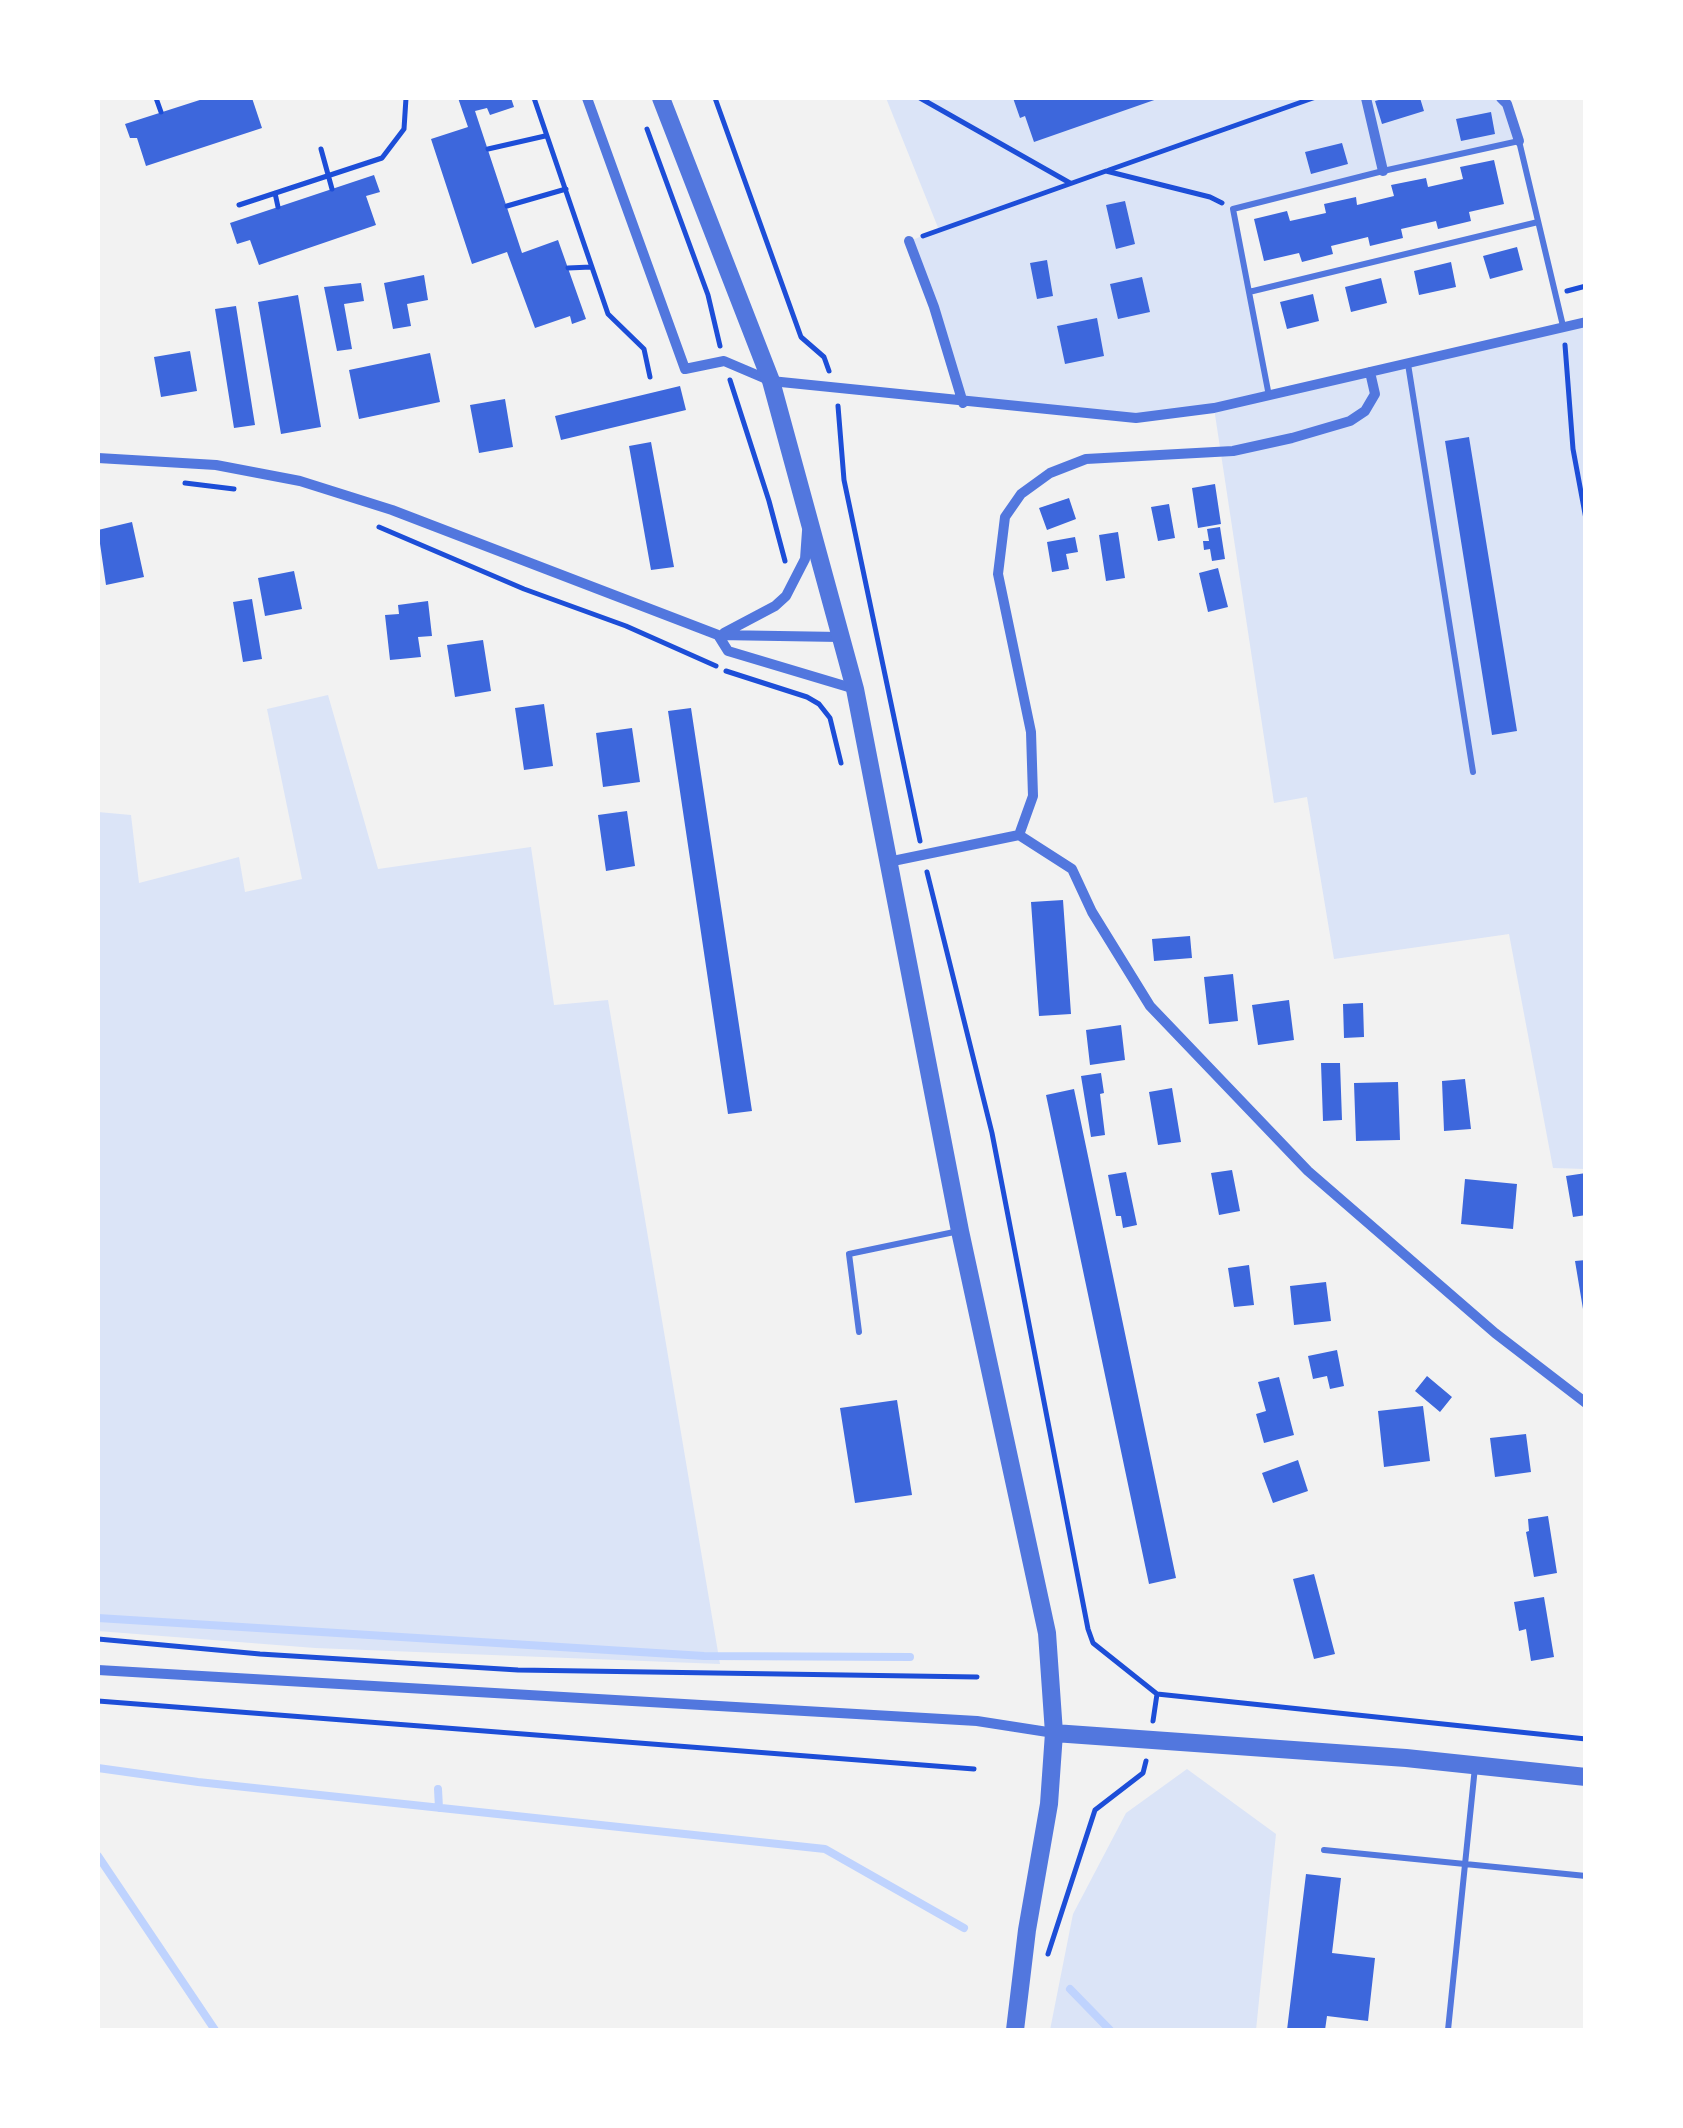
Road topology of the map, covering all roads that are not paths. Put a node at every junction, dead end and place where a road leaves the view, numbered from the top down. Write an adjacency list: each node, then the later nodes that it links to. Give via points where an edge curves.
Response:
1 (586, 98): 14 (street, via 685,369 724,361)
2 (661, 98): 14 (street)
3 (1366, 98): 6 (street)
4 (1502, 98): 5 (street)
5 (1519, 140): 6 (lane); 7 (lane)
6 (1383, 171): 9 (lane, via 1233,209)
7 (1538, 222): 9 (lane); 11 (lane)
8 (909, 241): 16 (street)
9 (1249, 292): 15 (lane)
10 (1586, 322): 11 (street)
11 (1563, 328): 12 (street)
12 (1408, 362): 13 (street); 22 (lane)
13 (1370, 372): 15 (street); 23 (street, via 1375,394 1366,411 1350,420 1233,451 1086,460 1020,494 1005,517 998,574 1031,732 1032,796)
14 (771, 381): 16 (street); 18 (street)
15 (1269, 396): 16 (street, via 1136,418)
16 (963, 403)
17 (98, 458): 19 (street, via 216,464 300,480)
18 (809, 514): 19 (street, via 805,559 786,596); 20 (street)
19 (718, 635): 20 (street); 21 (street, via 728,651)
20 (840, 636): 21 (street)
21 (854, 689): 24 (street)
22 (1474, 772)
23 (1019, 835): 24 (street); 27 (street, via 1072,868 1150,1006 1308,1170 1495,1334)
24 (888, 862): 25 (street)
25 (960, 1231): 26 (lane, via 850,1254); 29 (street, via 1036,1571)
26 (859, 1332)
27 (1586, 1403)
28 (98, 1670): 29 (street, via 977,1722)
29 (1054, 1733): 30 (street); 35 (street)
30 (1475, 1766): 31 (street); 33 (lane)
31 (1586, 1777)
32 (1324, 1850): 33 (lane)
33 (1464, 1867): 34 (lane); 36 (lane)
34 (1586, 1876)
35 (1015, 2030)
36 (1448, 2030)

